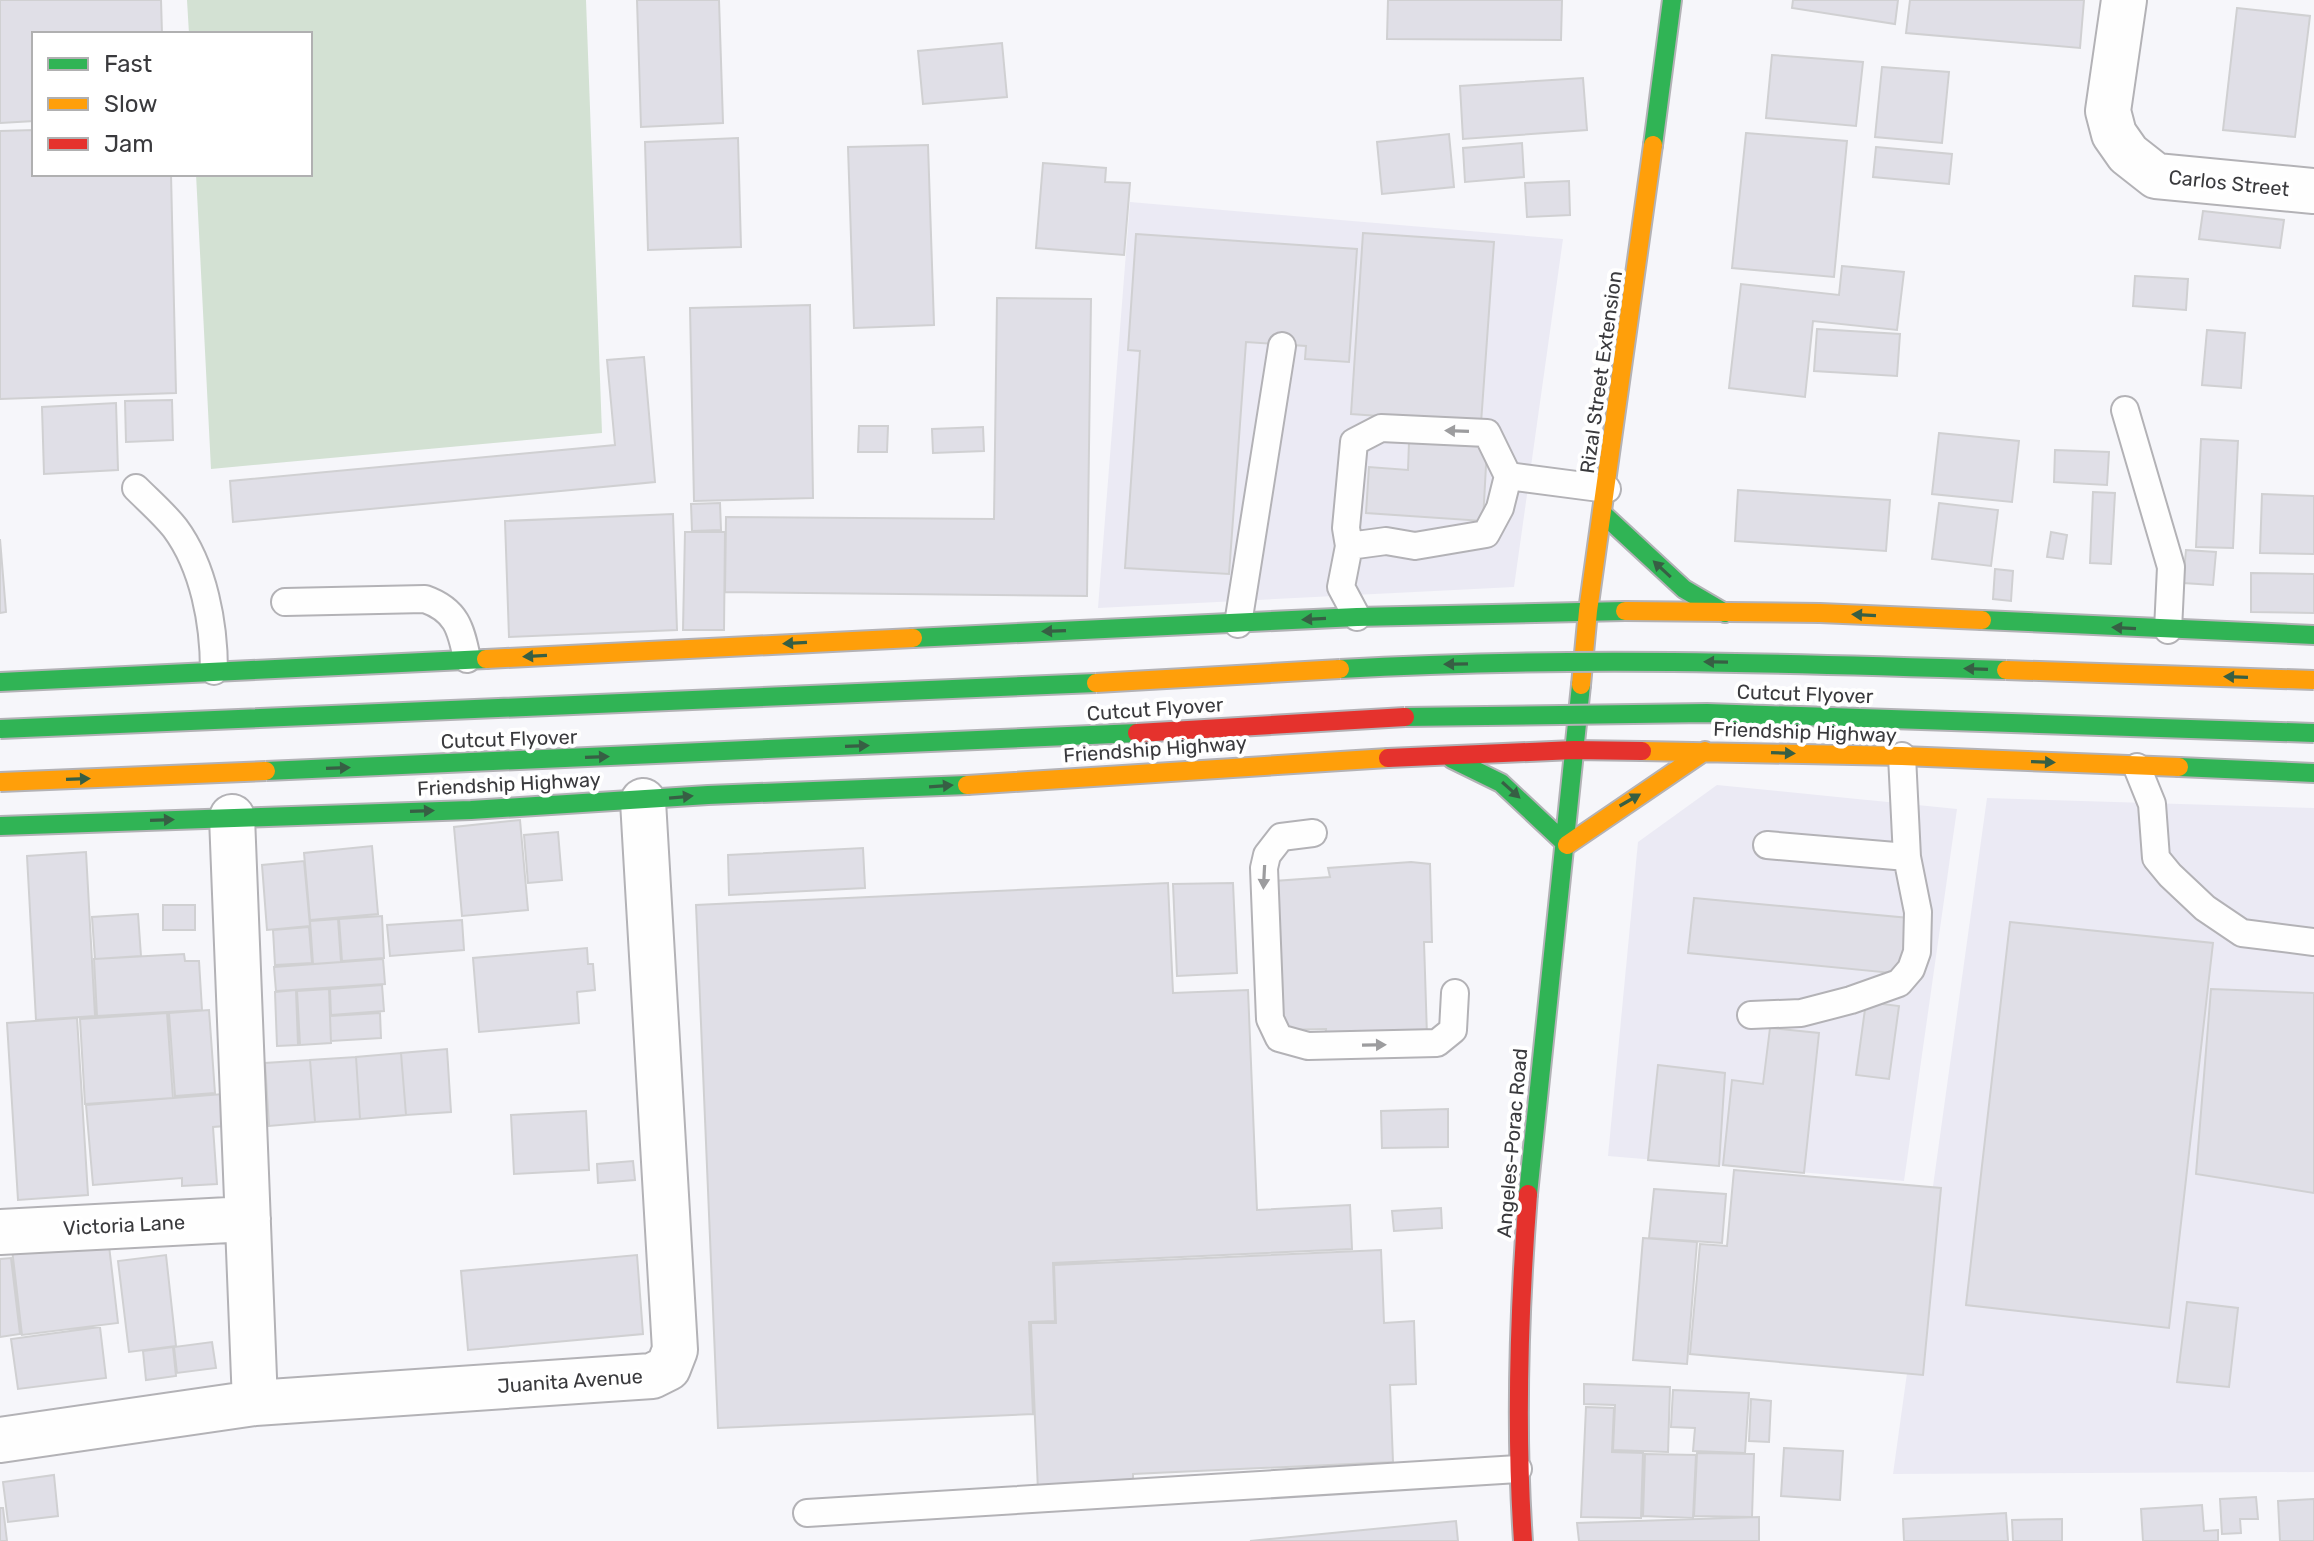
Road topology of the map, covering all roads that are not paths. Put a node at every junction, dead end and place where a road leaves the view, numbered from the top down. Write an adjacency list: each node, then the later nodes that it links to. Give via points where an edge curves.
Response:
1 (1672, 0): 8 (main road, Rizal Street Extension)
2 (2124, 0): 3 (street, Carlos Street, via 2108,111 2114,134 2128,154 2156,176)
3 (2314, 191)
4 (1282, 346): 16 (lane)
5 (2125, 410): 14 (lane, via 2171,567)
6 (1508, 476): 8 (lane); 9 (lane, via 1486,534 1415,546 1386,541); 9 (lane, one-way to 9, via 1487,433 1373,430 1354,442)
7 (136, 488): 19 (lane, via 176,529 199,576 214,644)
8 (1605, 502): 11 (main road, Rizal Street Extension); 12 (main road, one-way to 8, via 1684,589)
9 (1349, 546): 13 (lane, via 1341,587)
10 (285, 602): 18 (lane, via 425,599 456,617)
11 (1588, 611): 12 (main road); 13 (main road); 24 (main road, Rizal Street Extension)
12 (1725, 613): 14 (main road, one-way to 12)
13 (1357, 617): 16 (main road, one-way to 16)
14 (2168, 630): 15 (main road)
15 (2314, 635)
16 (1236, 642): 17 (main road, one-way to 17, via 1209,624); 28 (main road, via 1249,704 1237,745)
17 (594, 653): 18 (main road, one-way to 18); 32 (main road, via 571,675 562,695 563,753 582,783)
18 (467, 659): 19 (main road)
19 (214, 671): 21 (main road)
20 (2314, 680): 22 (main road, Cutcut Flyover, one-way to 22, bridge, via 1710,661 1422,664 1018,688)
21 (0, 682)
22 (0, 729)
23 (2314, 733): 31 (main road, Cutcut Flyover, one-way to 23, bridge, via 1025,739 1427,716 1707,713)
24 (1574, 750): 25 (main road, Friendship Highway); 26 (main road, Friendship Highway); 36 (main road, Angeles-Porac Road)
25 (1705, 751): 27 (main road, Friendship Highway, one-way to 27); 36 (main road, one-way to 25)
26 (1442, 756): 28 (main road, Friendship Highway); 36 (main road, one-way to 36, via 1474,765 1504,783)
27 (1902, 756): 29 (main road, Friendship Highway, one-way to 29); 38 (lane)
28 (1217, 766): 32 (main road, Friendship Highway, one-way to 28, via 938,787)
29 (2137, 767): 30 (main road, Friendship Highway); 39 (lane, via 2152,804 2156,858 2170,875 2242,933)
30 (2314, 773)
31 (0, 782)
32 (624, 801): 33 (main road, Friendship Highway, one-way to 32); 44 (street, Juanita Avenue, via 675,1350 668,1368 652,1376)
33 (232, 817): 34 (main road, Friendship Highway, one-way to 33); 42 (street)
34 (0, 826)
35 (1313, 833): 40 (lane, one-way to 40, via 1281,837 1264,868 1270,1019 1279,1038 1308,1046 1437,1043 1453,1030)
36 (1567, 845): 46 (main road, Angeles-Porac Road, via 1536,1098 1518,1319)
37 (1767, 845): 38 (lane)
38 (1907, 857): 41 (lane, via 1918,912 1917,952 1905,979 1801,1013)
39 (2314, 942)
40 (1455, 993)
41 (1751, 1015)
42 (248, 1219): 43 (street, Victoria Lane); 44 (street)
43 (0, 1232)
44 (255, 1403): 45 (street, Juanita Avenue)
45 (0, 1440)
46 (1518, 1469): 47 (lane); 48 (main road, Angeles-Porac Road)
47 (807, 1513)
48 (1523, 1541)

